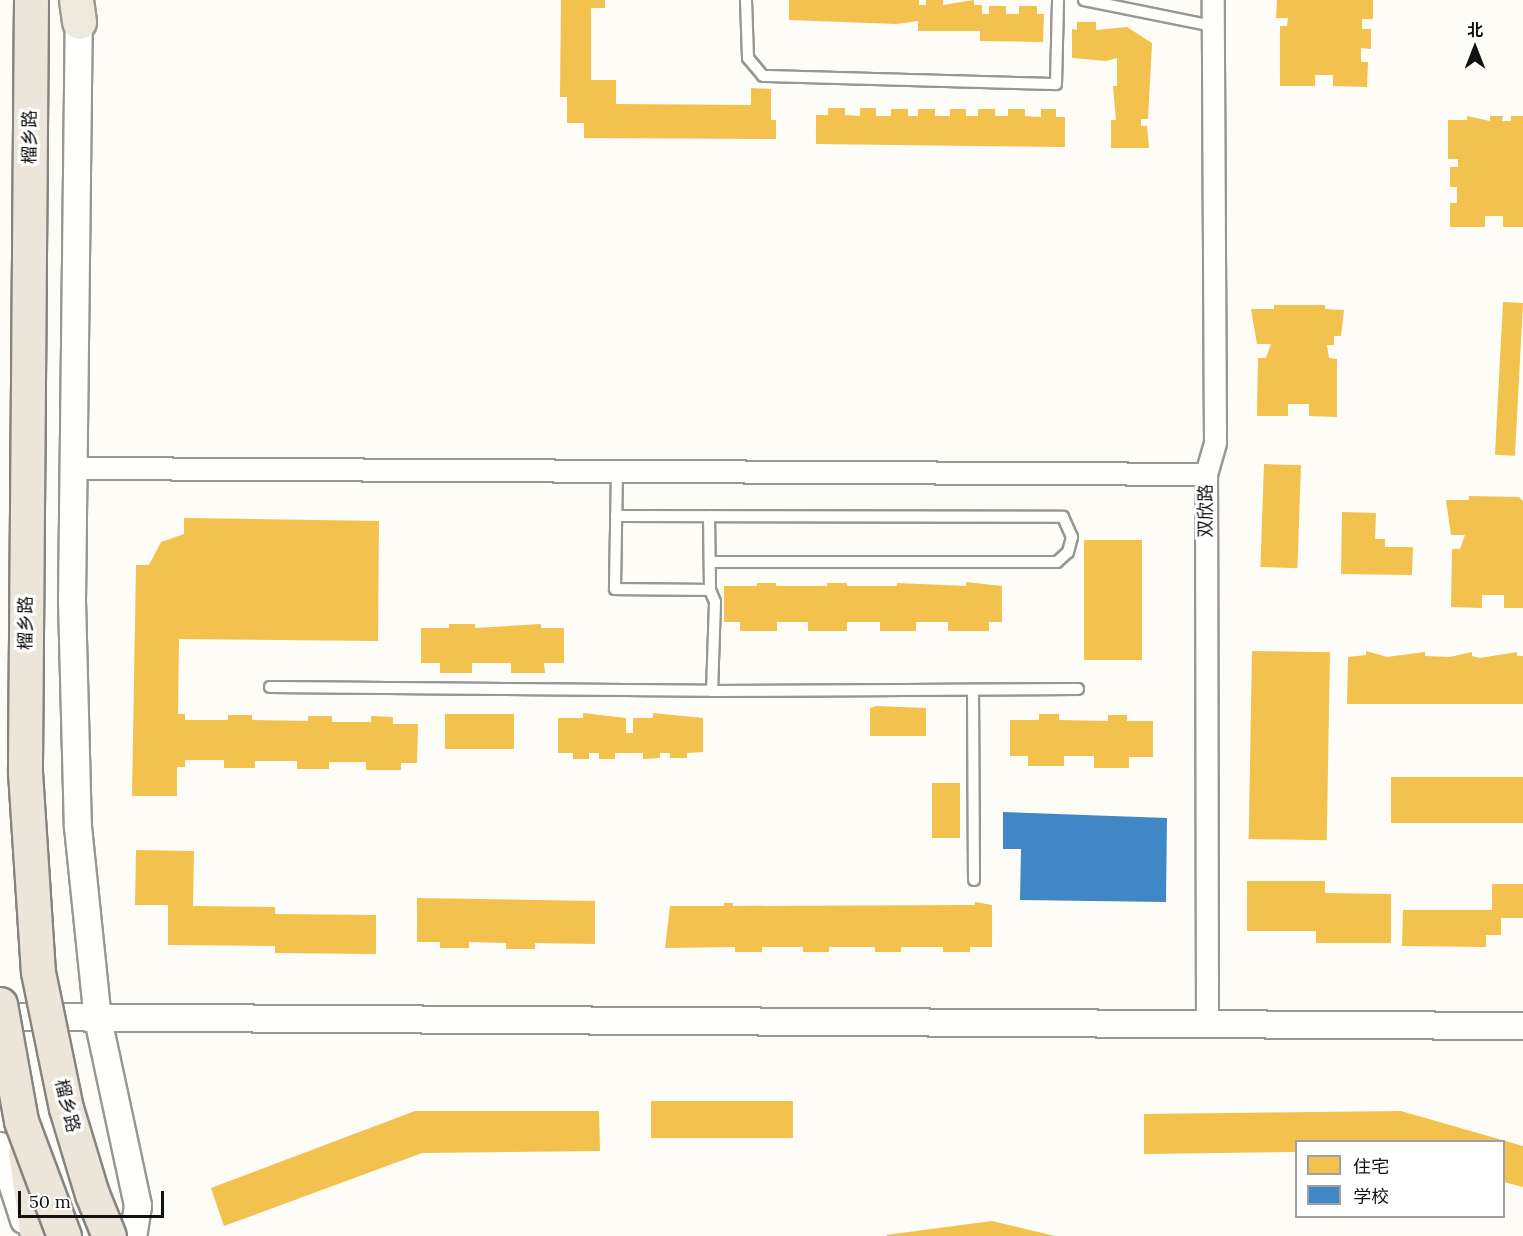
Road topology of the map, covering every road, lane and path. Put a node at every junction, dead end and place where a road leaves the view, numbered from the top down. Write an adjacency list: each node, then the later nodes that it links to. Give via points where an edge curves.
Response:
1 (31, 0): 30 (highway, 榴乡路, bridge, via 25,772 38,972 66,1108)
2 (746, 0): 3 (lane, via 748,58 763,76 1056,84)
3 (1058, 0)
4 (1084, 0): 7 (lane)
5 (1213, 0): 7 (street, 双欣路)
6 (78, 7): 8 (street)
7 (1214, 26): 10 (street, 双欣路, via 1215,442)
8 (74, 468): 9 (street); 22 (street, via 72,601 78,827)
9 (617, 471): 10 (street); 11 (lane)
10 (1206, 474): 23 (street, 双欣路)
11 (616, 516): 12 (lane); 14 (lane, via 615,589)
12 (709, 516): 13 (lane); 13 (lane, via 1062,518 1072,537 1068,552 1057,562)
13 (710, 562): 14 (lane)
14 (710, 590): 18 (lane, via 715,602)
15 (270, 687): 18 (lane)
16 (1078, 689): 17 (lane)
17 (973, 690): 18 (lane); 19 (lane)
18 (712, 691)
19 (974, 880)
20 (0, 1004): 25 (highway, bridge)
21 (0, 1017): 22 (street)
22 (98, 1019): 23 (street); 31 (street, via 138,1206)
23 (1208, 1024): 24 (street)
24 (1523, 1026)
25 (21, 1120): 28 (highway, bridge); 29 (highway, bridge)
26 (0, 1146): 27 (street)
27 (29, 1236)
28 (37, 1236)
29 (64, 1236)
30 (109, 1236)
31 (133, 1236)

